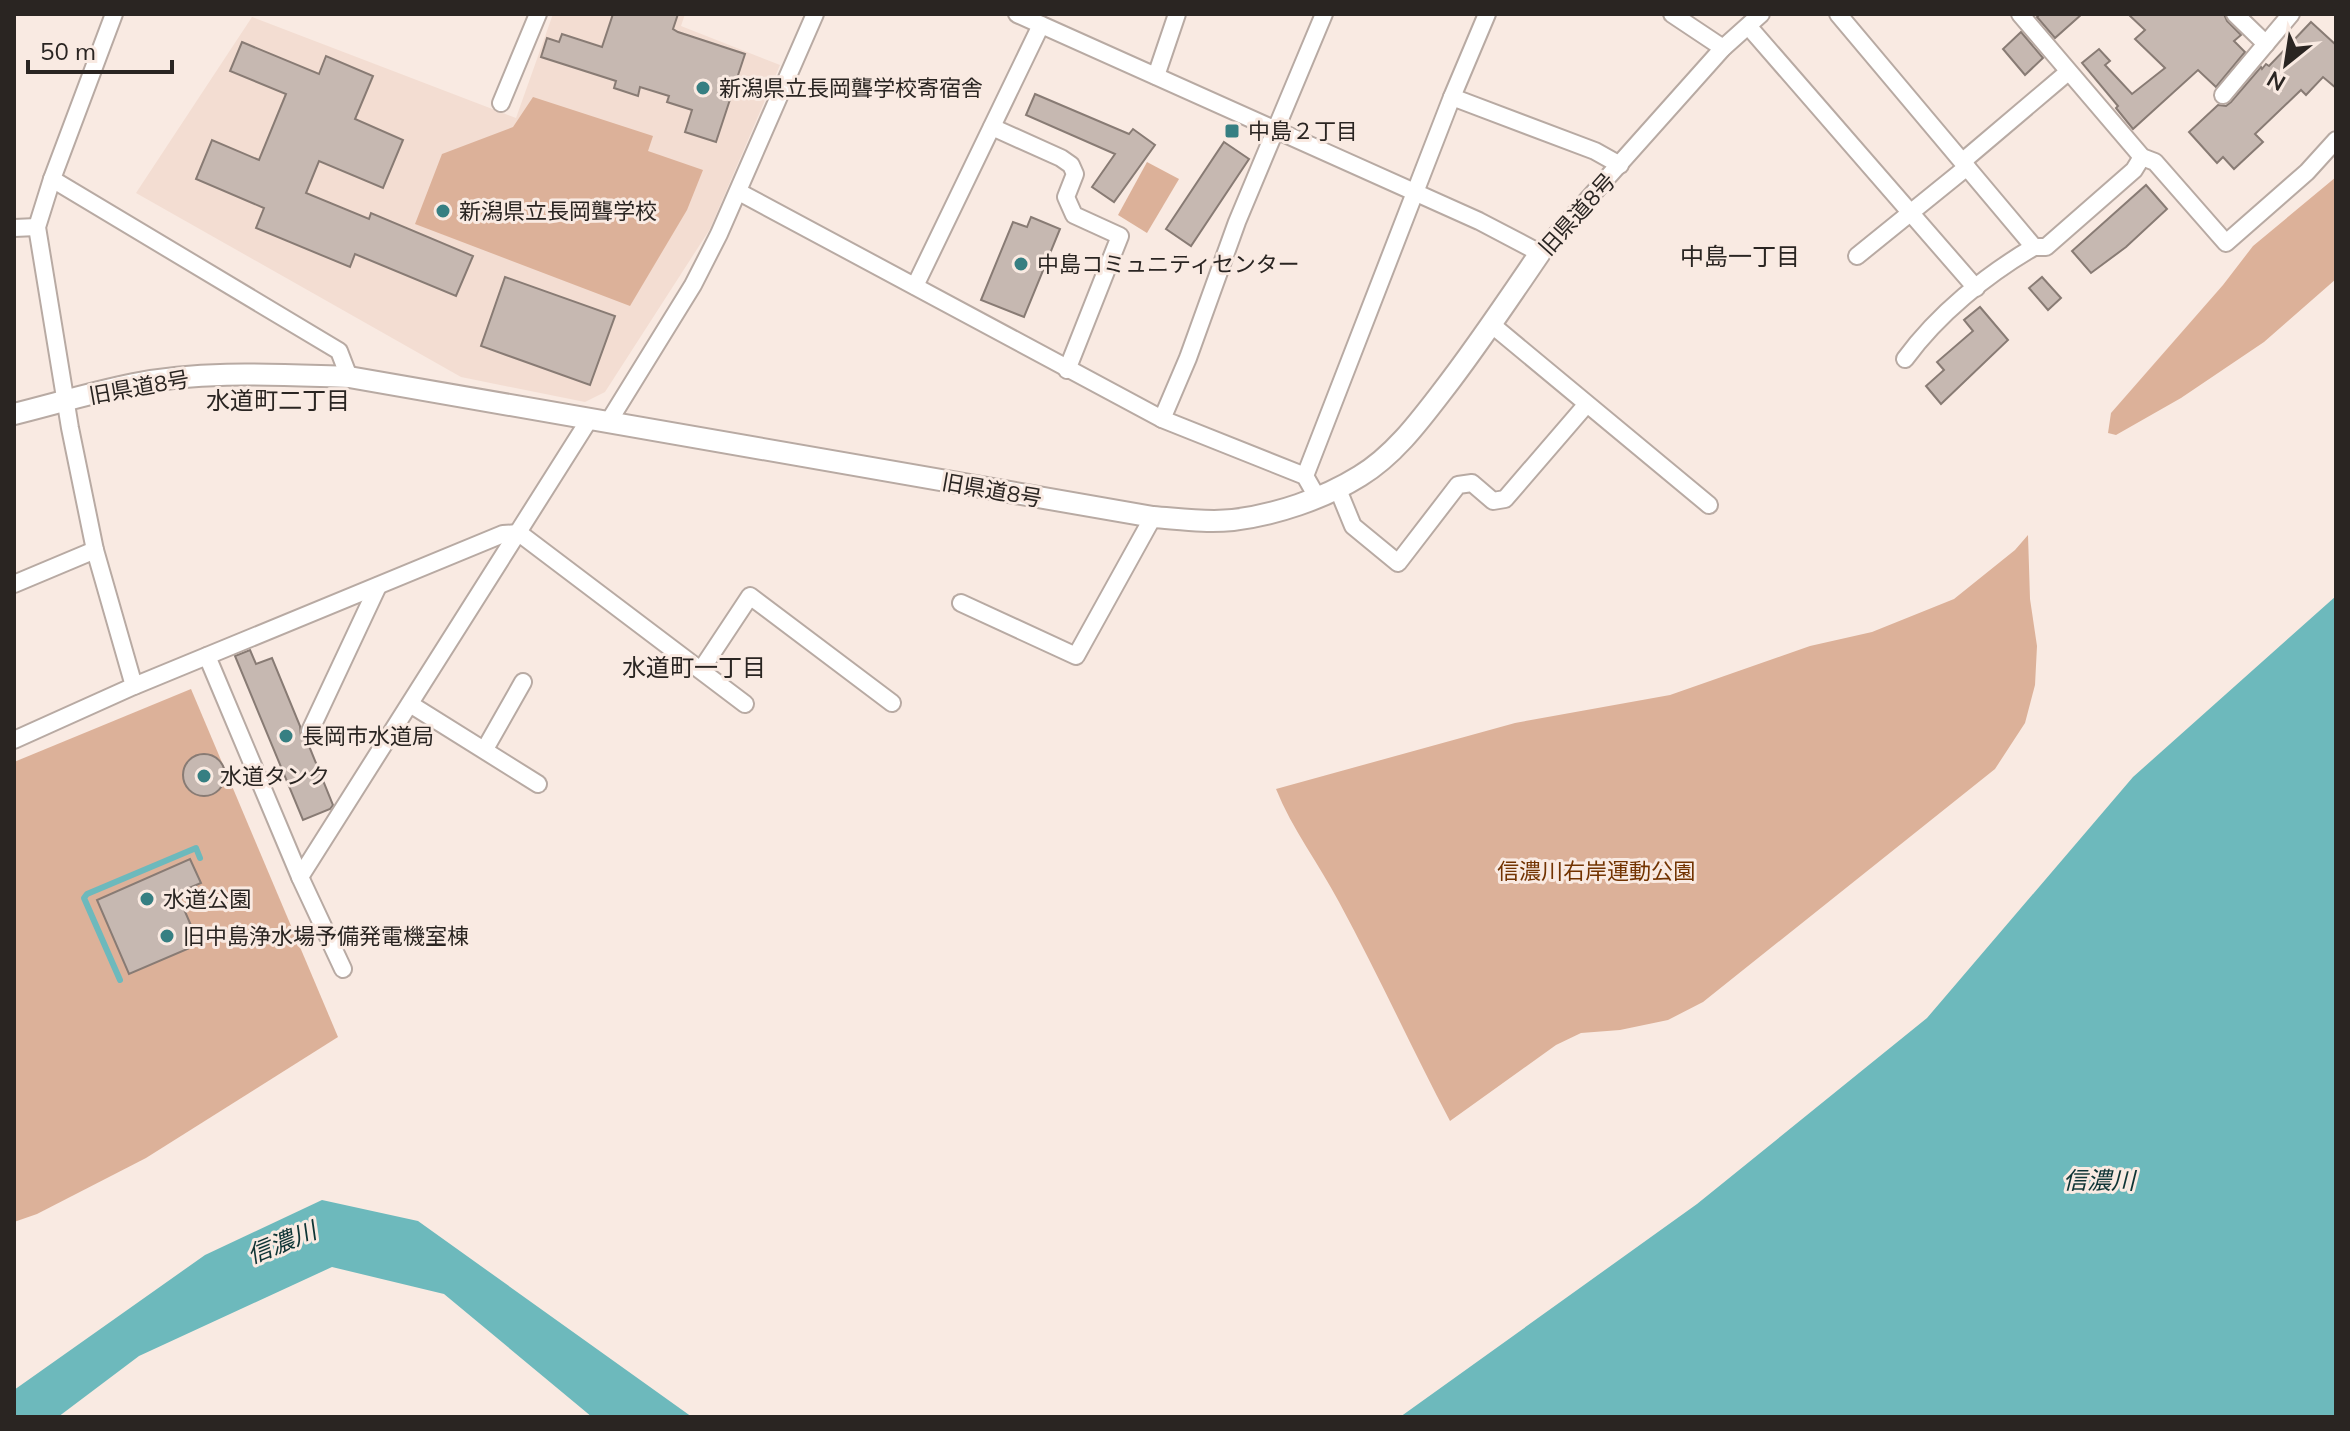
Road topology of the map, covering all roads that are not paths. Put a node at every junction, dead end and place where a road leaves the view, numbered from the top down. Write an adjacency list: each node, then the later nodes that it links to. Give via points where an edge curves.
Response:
1 (114, 14): 28 (street)
2 (538, 14): 21 (street)
3 (815, 14): 29 (street)
4 (1017, 14): 14 (street)
5 (1177, 14): 18 (street)
6 (1324, 14): 23 (street)
7 (1487, 14): 20 (street)
8 (1672, 14): 16 (street)
9 (1838, 14): 26 (street)
10 (2020, 14): 17 (street)
11 (2235, 14): 15 (street)
12 (2291, 14): 15 (street)
13 (1755, 20): 16 (street, 旧県道8号); 31 (street)
14 (1041, 25): 18 (street); 22 (street)
15 (2266, 44): 19 (street)
16 (1723, 48): 27 (street, 旧県道8号)
17 (2068, 72): 25 (street); 26 (street)
18 (1156, 76): 23 (street)
19 (2223, 95)
20 (1452, 97): 27 (street); 30 (street)
21 (501, 103)
22 (992, 127): 37 (street); 41 (street, via 1071,165 1075,174 1066,197 1074,215 1120,236)
23 (1277, 131): 30 (street); 46 (street)
24 (2336, 140): 25 (street, via 2226,243 2155,162)
25 (2142, 157): 34 (street, via 2134,170 2046,247)
26 (1965, 164): 31 (street); 34 (street)
27 (1620, 165): 35 (street, 旧県道8号)
28 (52, 179): 32 (street); 42 (street, via 339,351)
29 (739, 192): 37 (street); 47 (street, via 693,285)
30 (1415, 194): 35 (street); 48 (street)
31 (1911, 214): 36 (street); 38 (street)
32 (37, 227): 33 (street); 43 (street)
33 (14, 228)
34 (2034, 247): 38 (street)
35 (1540, 253): 39 (street, 旧県道8号)
36 (1857, 256)
37 (915, 286): 41 (street)
38 (1976, 288): 40 (street, via 1922,336)
39 (1491, 324): 44 (street); 49 (street, 旧県道8号, via 1415,427 1376,464)
40 (1905, 359)
41 (1067, 370): 46 (street)
42 (349, 377): 43 (street, 旧県道8号, via 189,377); 47 (street, 旧県道8号)
43 (67, 400): 45 (street, 旧県道8号); 54 (street)
44 (1586, 405): 49 (street, via 1505,499 1493,501 1472,483 1458,485 1398,563 1353,526); 51 (street)
45 (14, 414)
46 (1162, 419): 48 (street)
47 (599, 421): 52 (street, 旧県道8号); 53 (street)
48 (1305, 476): 50 (street)
49 (1337, 487): 50 (street, 旧県道8号)
50 (1317, 497): 52 (street, 旧県道8号, via 1232,520)
51 (1709, 505)
52 (1153, 517): 57 (street, via 1076,656)
53 (519, 533): 56 (street, via 503,534); 59 (street); 63 (street)
54 (95, 550): 55 (street); 61 (street)
55 (14, 584)
56 (378, 586): 58 (street); 65 (street)
57 (961, 603)
58 (207, 656): 61 (street); 69 (street)
59 (701, 670): 62 (street, via 750,596); 64 (street)
60 (523, 682): 67 (street)
61 (134, 686): 66 (street)
62 (892, 703)
63 (410, 704): 67 (street); 69 (street)
64 (745, 704)
65 (310, 731)
66 (14, 740)
67 (485, 749): 68 (street)
68 (538, 784)
69 (300, 877): 70 (street)
70 (343, 969)

